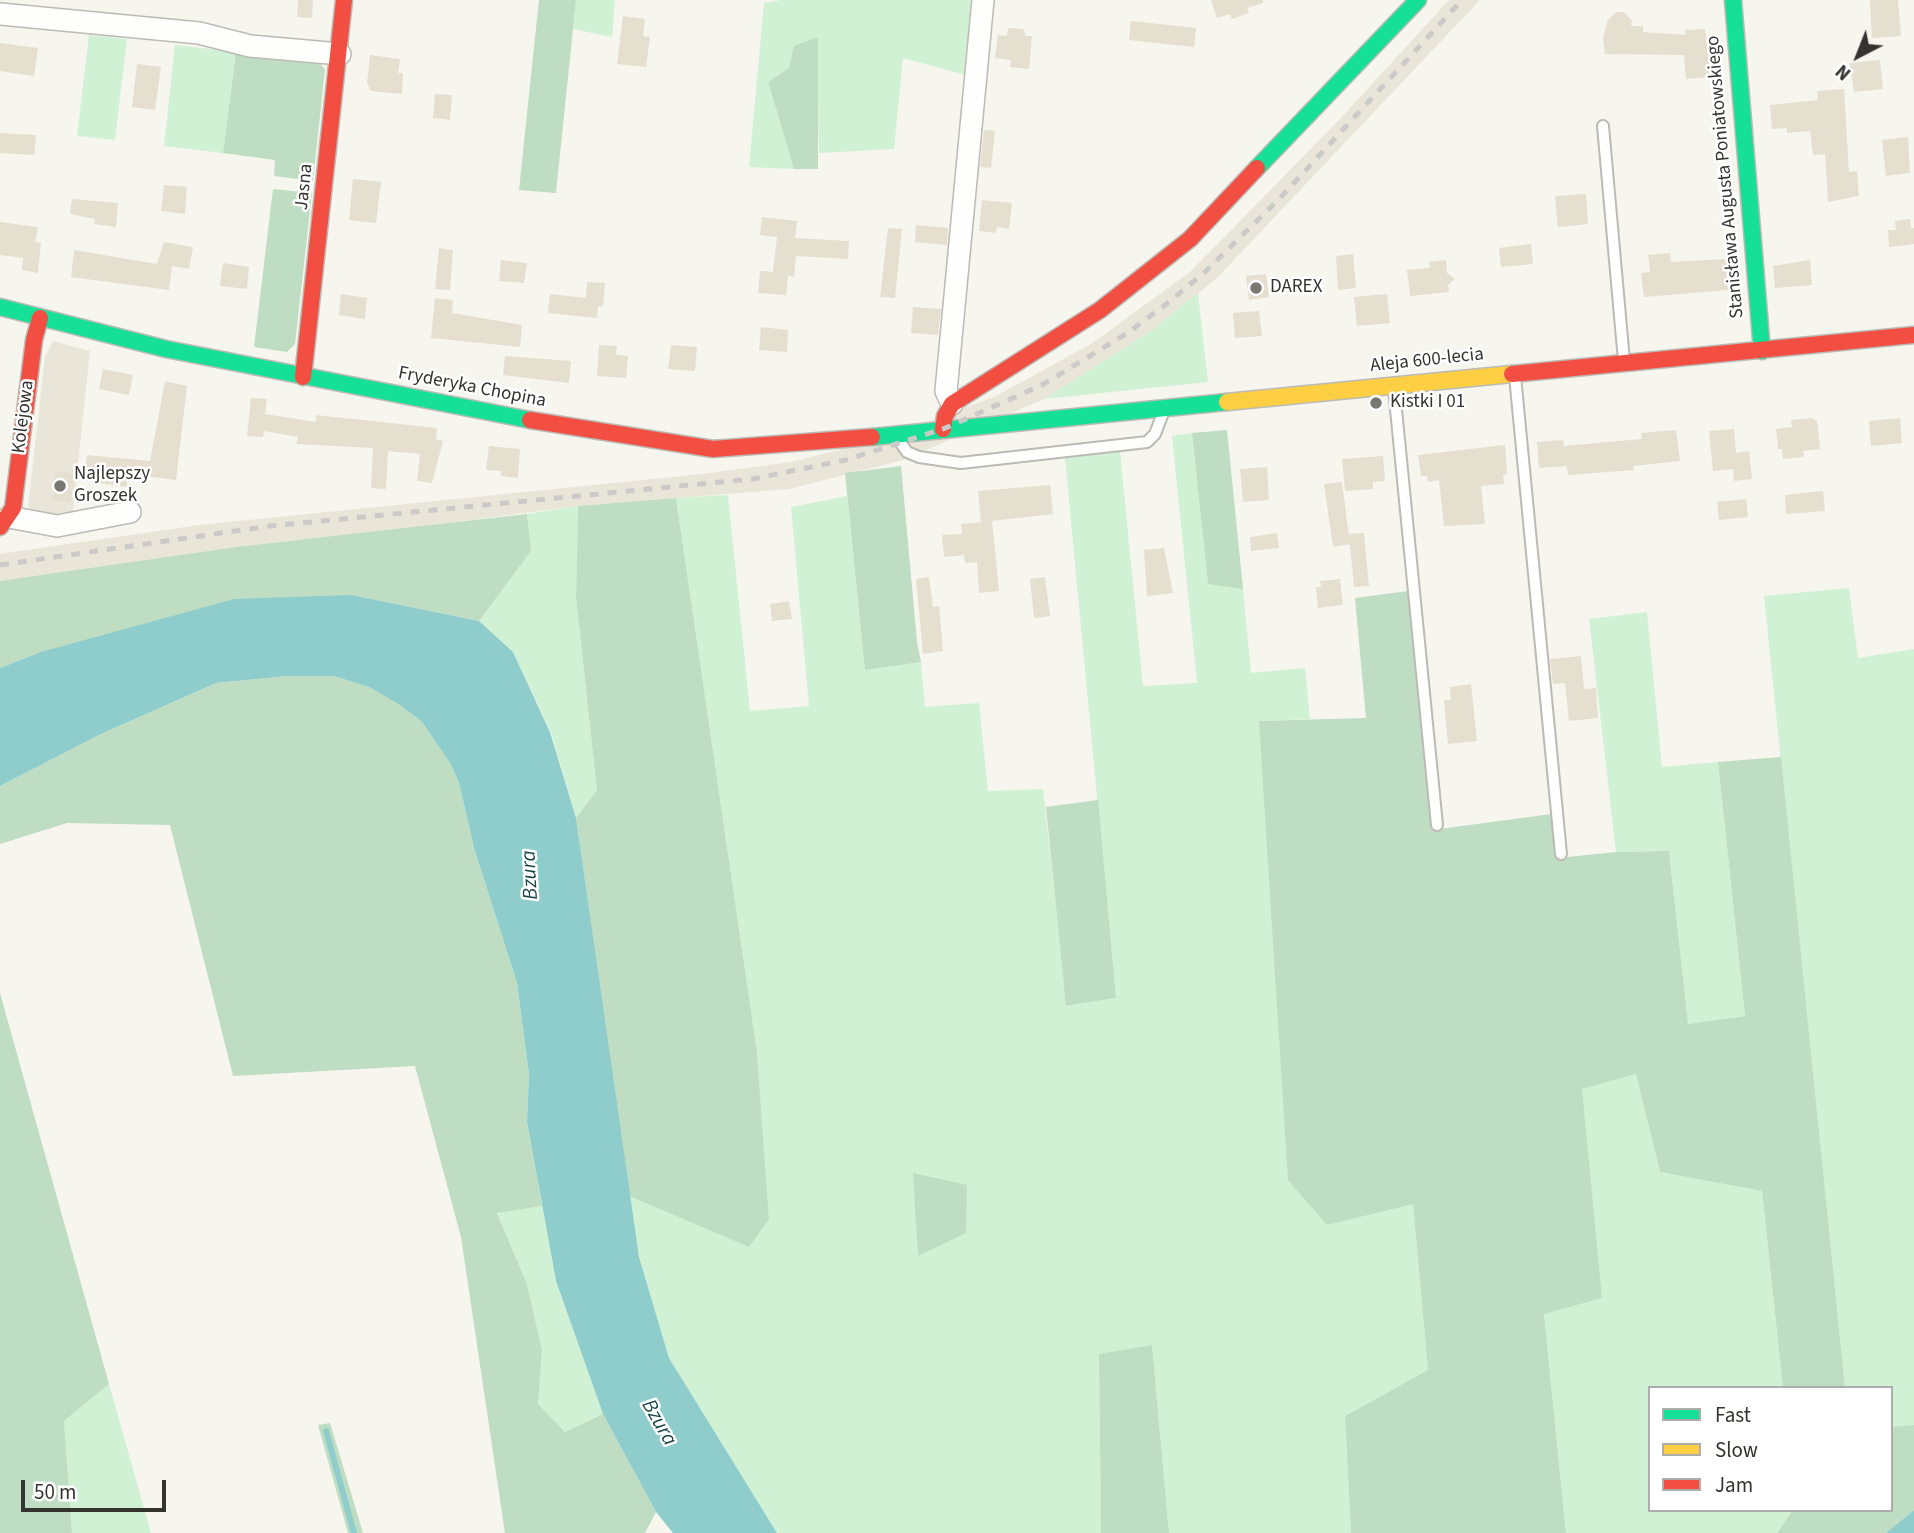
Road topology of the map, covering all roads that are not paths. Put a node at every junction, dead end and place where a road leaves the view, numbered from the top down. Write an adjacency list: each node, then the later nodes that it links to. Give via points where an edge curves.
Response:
1 (344, 0): 6 (main road, Jasna)
2 (983, 0): 16 (street, via 946,391)
3 (1418, 0): 16 (main road, via 1191,239 1100,310)
4 (1732, 0): 11 (main road, Stanisława Augusta Poniatowskiego)
5 (0, 14): 6 (street, via 199,33 250,46)
6 (340, 54): 14 (main road, Jasna)
7 (1603, 126): 12 (lane)
8 (0, 307): 9 (main road, Fryderyka Chopina)
9 (40, 318): 14 (main road, Fryderyka Chopina); 21 (main road, Kolejowa, via 13,508)
10 (1914, 335): 11 (main road, Aleja 600-lecia)
11 (1762, 351): 12 (main road, Aleja 600-lecia)
12 (1625, 363): 13 (main road, Aleja 600-lecia)
13 (1514, 373): 15 (main road, Aleja 600-lecia); 23 (lane)
14 (303, 377): 19 (main road, Fryderyka Chopina, via 589,432 713,449)
15 (1393, 385): 17 (main road, Aleja 600-lecia); 22 (lane)
16 (952, 404): 18 (main road)
17 (1164, 407): 18 (main road, Aleja 600-lecia); 19 (lane, via 1155,434 1147,442 961,463 907,452)
18 (943, 429): 19 (main road, Fryderyka Chopina)
19 (895, 434)
20 (130, 512): 21 (street, Kolejowa, via 57,526)
21 (4, 522)
22 (1437, 825)
23 (1560, 854)

